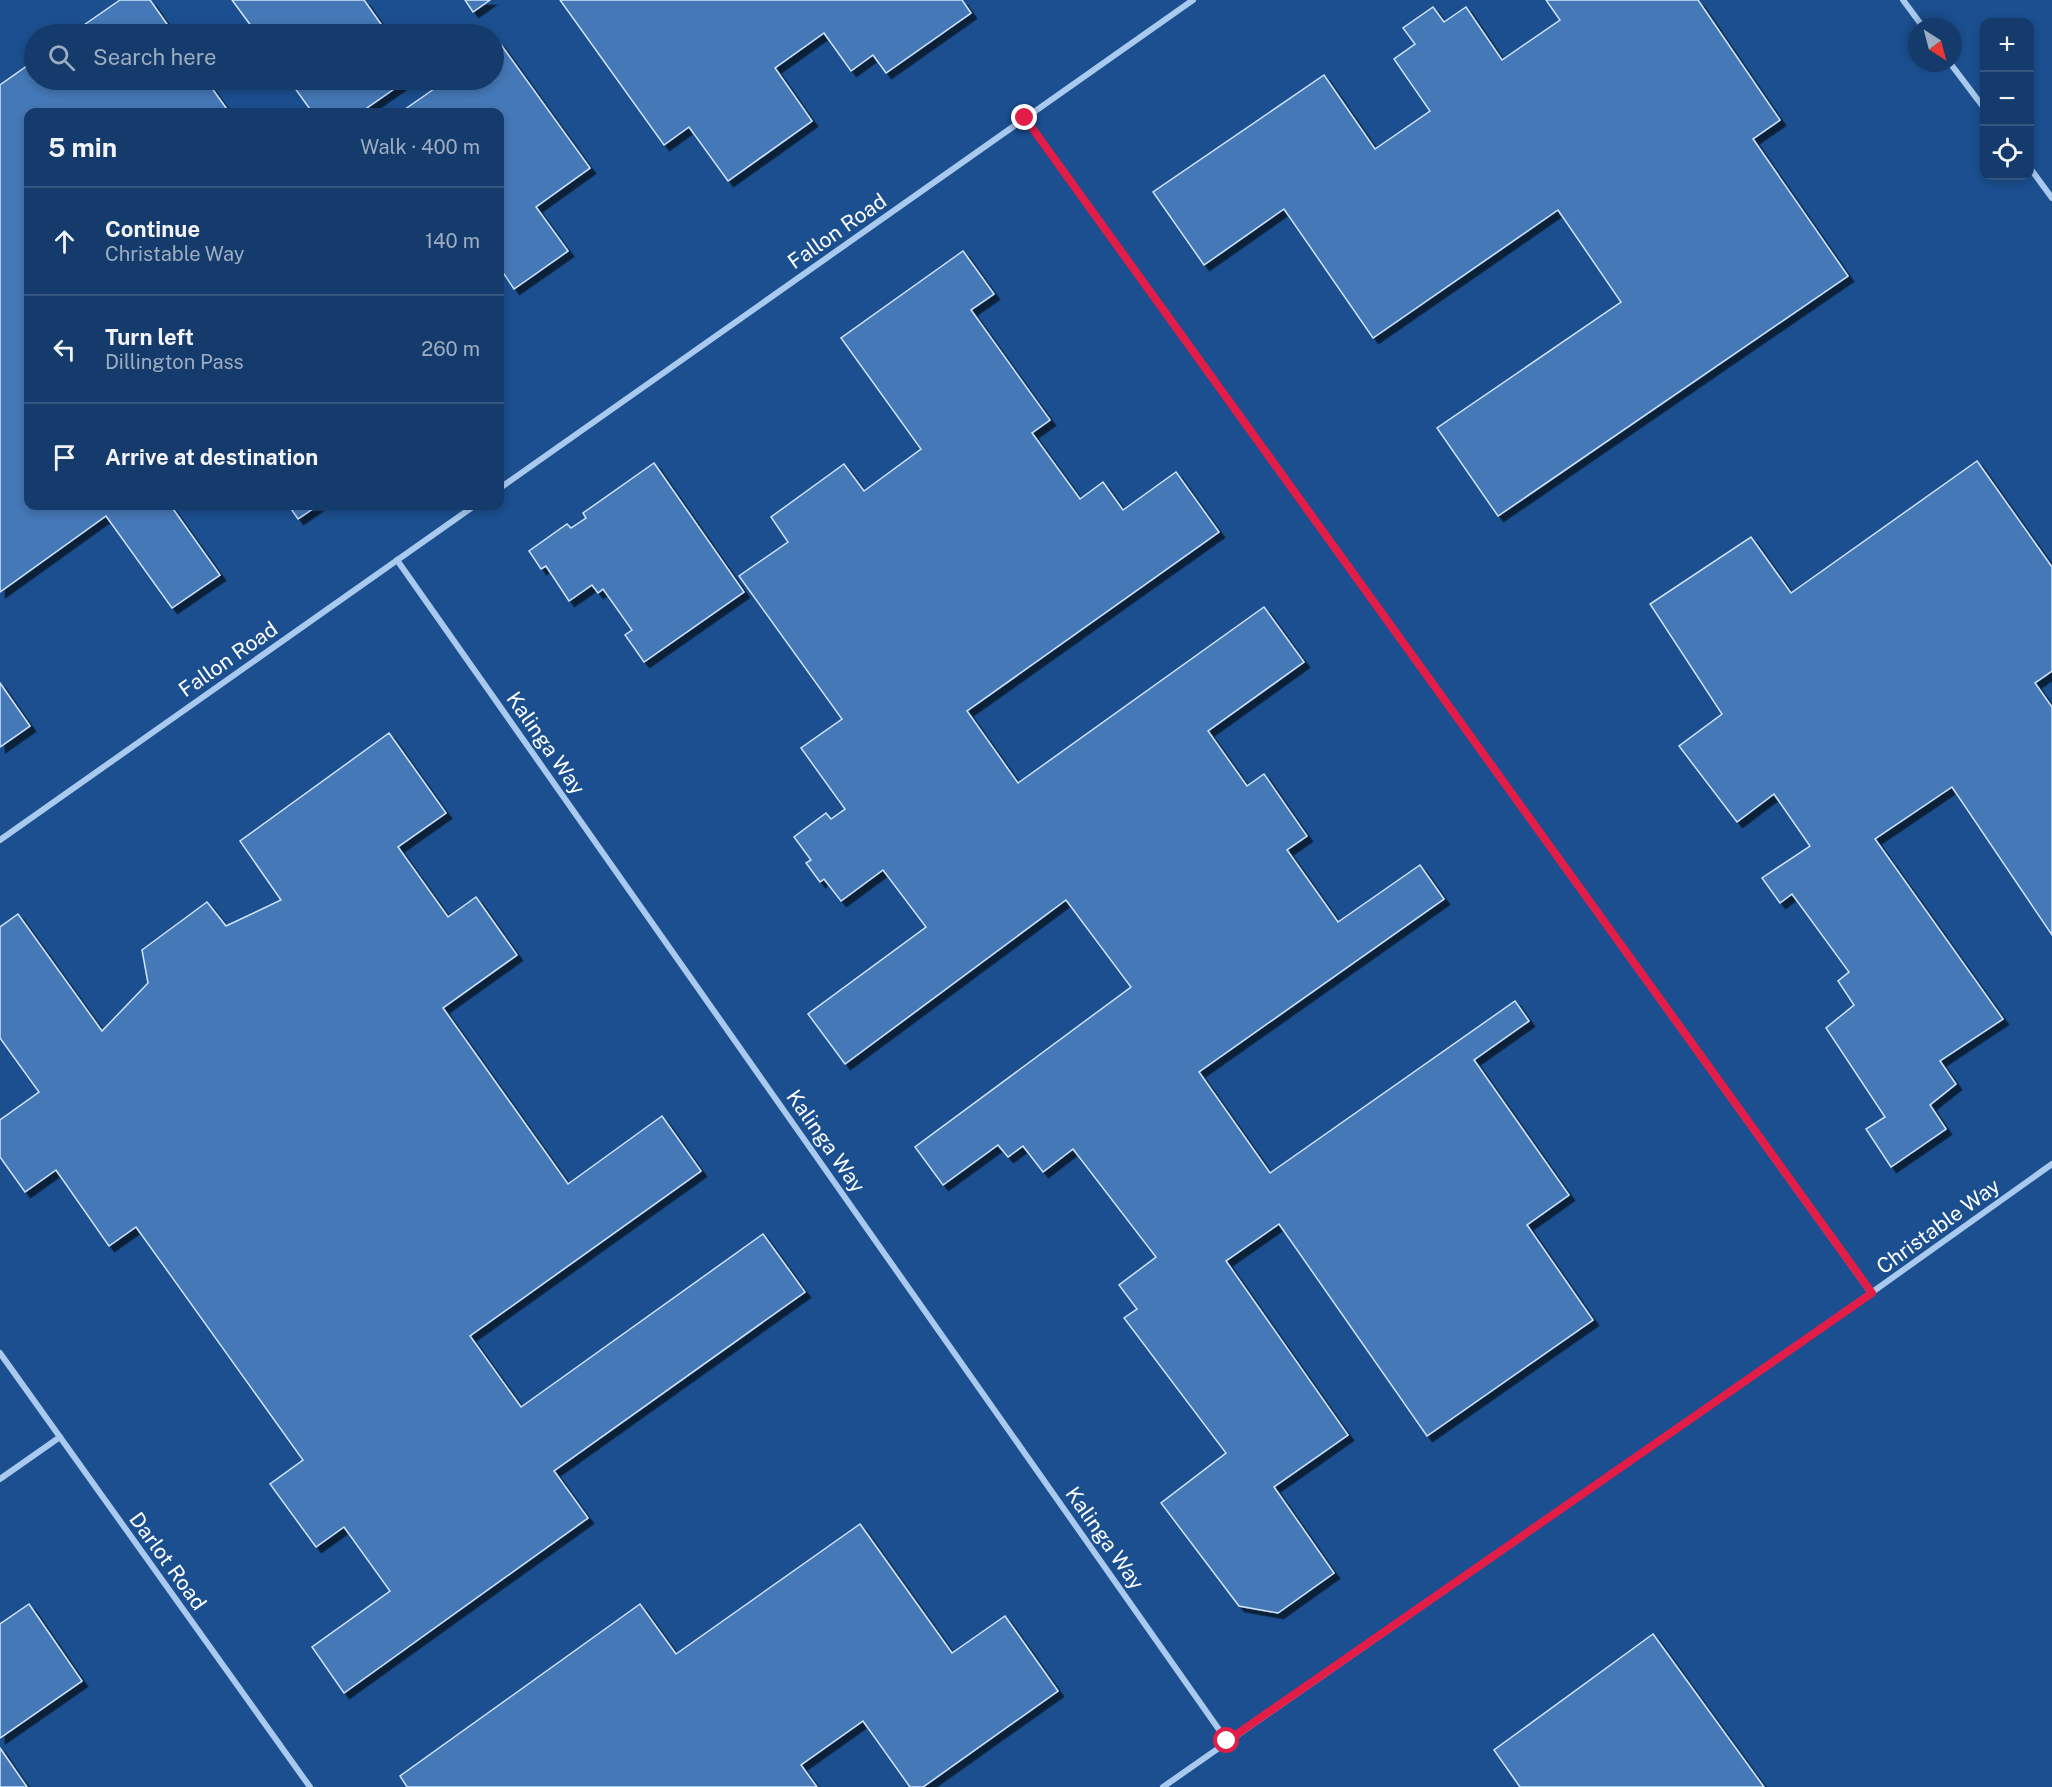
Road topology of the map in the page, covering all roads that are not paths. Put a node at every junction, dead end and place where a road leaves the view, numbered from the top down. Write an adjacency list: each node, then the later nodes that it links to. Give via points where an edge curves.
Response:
1 (1193, 0): 6 (street, Fallon Road)
2 (1903, 0): 3 (street)
3 (1916, 18)
4 (1957, 72): 5 (street)
5 (1980, 103)
6 (1025, 118): 9 (street, Fallon Road); 14 (street)
7 (2034, 173): 8 (street)
8 (2052, 198)
9 (504, 485)
10 (468, 510): 11 (street, Fallon Road)
11 (397, 560): 12 (street, Fallon Road); 18 (street, Kalinga Way)
12 (0, 840)
13 (2052, 1164): 14 (street, Christable Way)
14 (1872, 1293): 18 (street, Christable Way)
15 (0, 1353): 16 (street, Darlot Road)
16 (60, 1437): 17 (street); 19 (street, Darlot Road)
17 (0, 1479)
18 (1227, 1741): 20 (street, Christable Way)
19 (310, 1787)
20 (1163, 1787)

